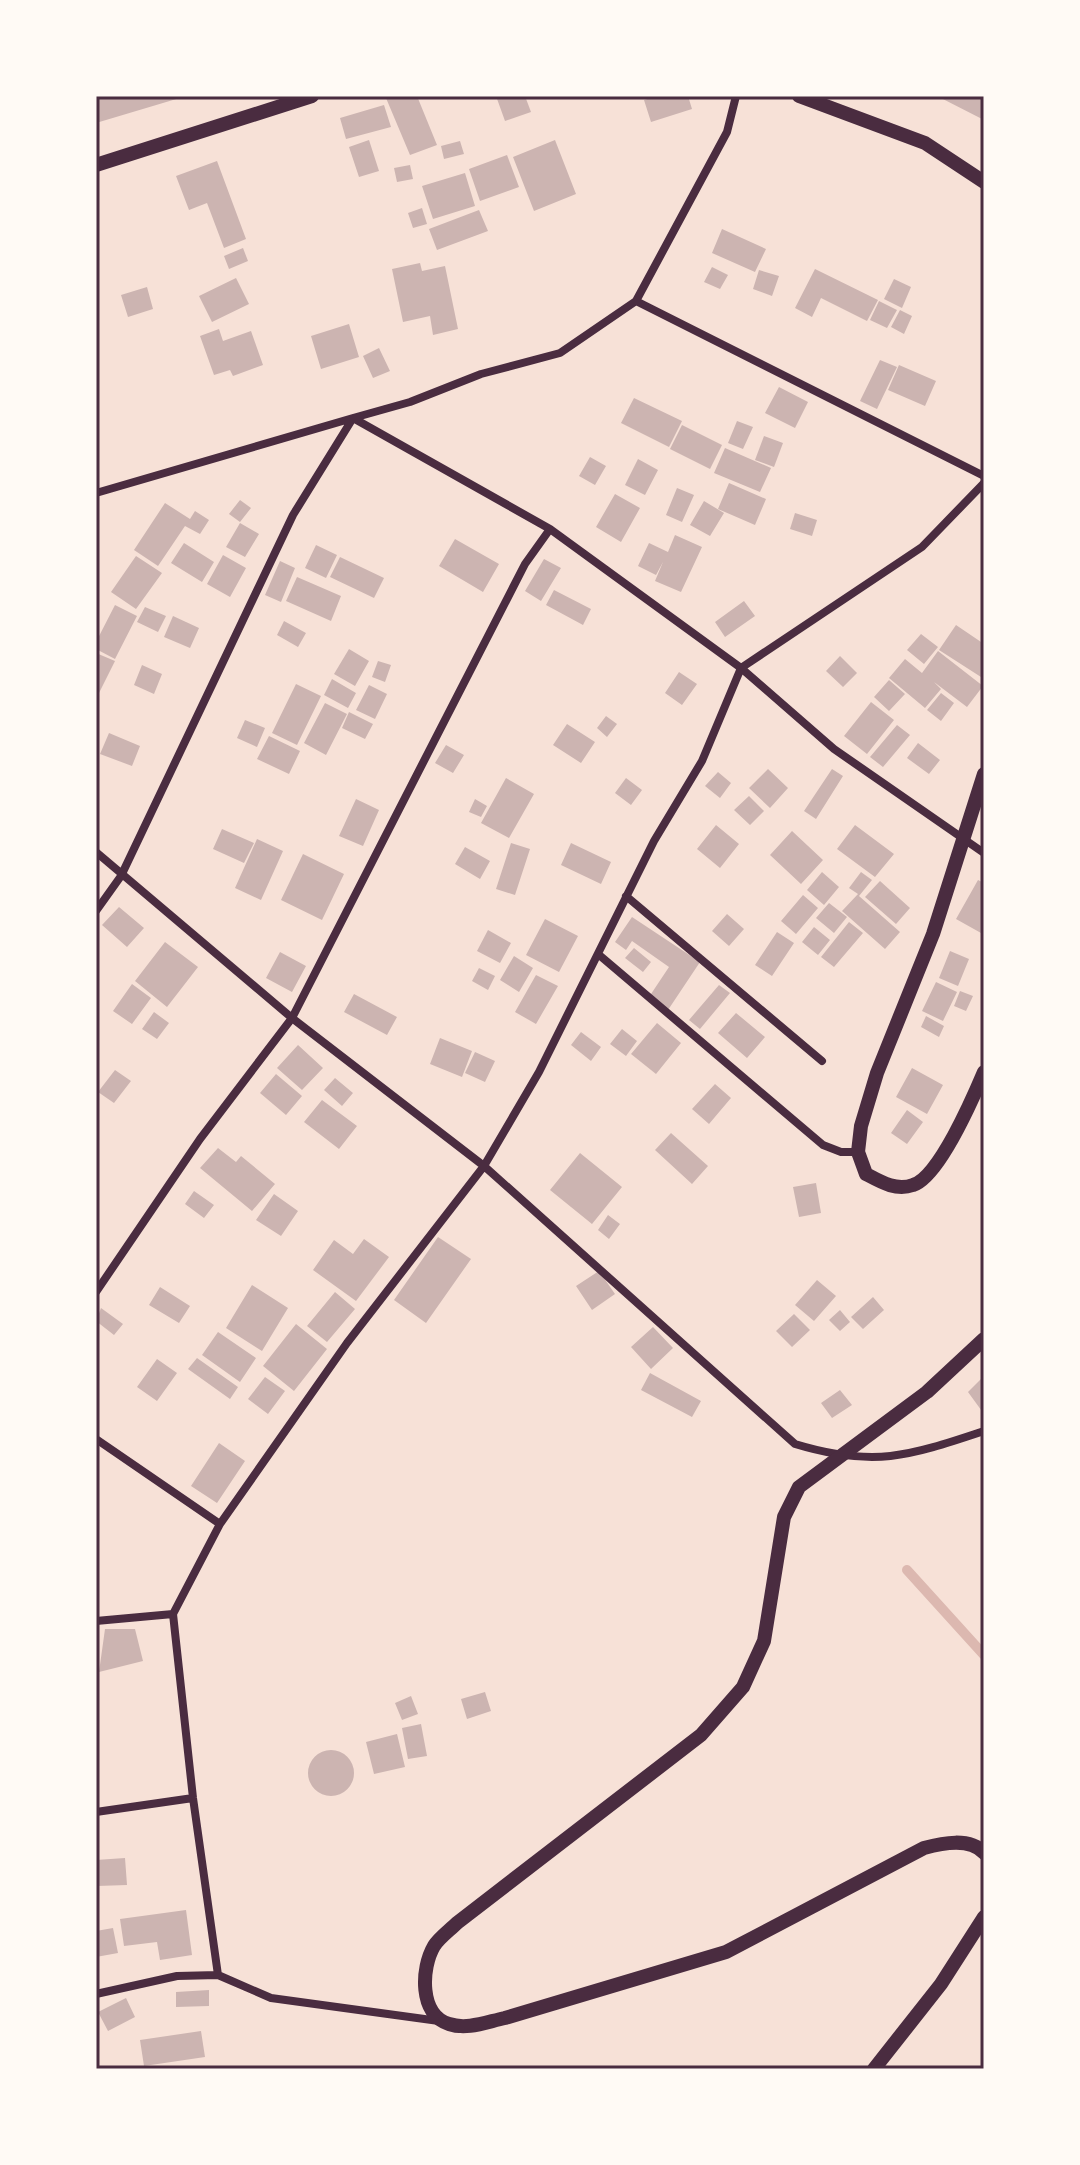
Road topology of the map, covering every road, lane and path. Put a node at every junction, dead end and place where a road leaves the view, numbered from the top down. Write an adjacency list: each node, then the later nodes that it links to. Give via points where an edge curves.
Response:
1 (312, 96): 4 (street)
2 (736, 96): 6 (street, via 727,132)
3 (799, 96): 5 (street, via 925,143)
4 (96, 165)
5 (984, 182)
6 (636, 301): 7 (street, via 560,353); 8 (street)
7 (353, 418): 10 (street); 11 (street); 17 (street, via 293,515)
8 (984, 476)
9 (984, 483): 12 (street, via 922,547)
10 (96, 493)
11 (550, 529): 12 (street); 21 (street, via 510,592)
12 (741, 668): 14 (street, via 834,749); 18 (street, via 702,761)
13 (984, 774): 14 (street)
14 (962, 836): 16 (street); 24 (street, via 933,934 877,1073)
15 (96, 852): 17 (street)
16 (984, 853)
17 (121, 876): 19 (street); 21 (street)
18 (626, 896): 20 (street); 22 (street)
19 (96, 911)
20 (598, 954): 24 (street, via 823,1145); 25 (street)
21 (292, 1018): 25 (street); 26 (street, via 200,1139)
22 (822, 1061)
23 (984, 1072): 24 (street, via 929,1176 913,1185 885,1184 866,1174)
24 (858, 1152)
25 (484, 1166): 30 (street, via 795,1444); 31 (street, via 347,1343)
26 (96, 1292)
27 (984, 1339): 30 (street, via 927,1392)
28 (984, 1431): 30 (street, via 922,1452 874,1460)
29 (96, 1439): 31 (street)
30 (836, 1456): 40 (street, via 799,1487 784,1517 764,1641 743,1687 701,1735 434,1945 426,1993)
31 (220, 1524): 32 (street)
32 (173, 1614): 33 (street); 34 (street)
33 (96, 1621)
34 (193, 1798): 35 (street); 38 (street)
35 (96, 1812)
36 (984, 1853): 40 (street, via 979,1847 948,1842 924,1848 726,1952 468,2027)
37 (984, 1917): 41 (street, via 941,1984)
38 (218, 1975): 39 (street, via 177,1976); 40 (street, via 271,1998)
39 (96, 1994)
40 (441, 2022)
41 (874, 2069)

